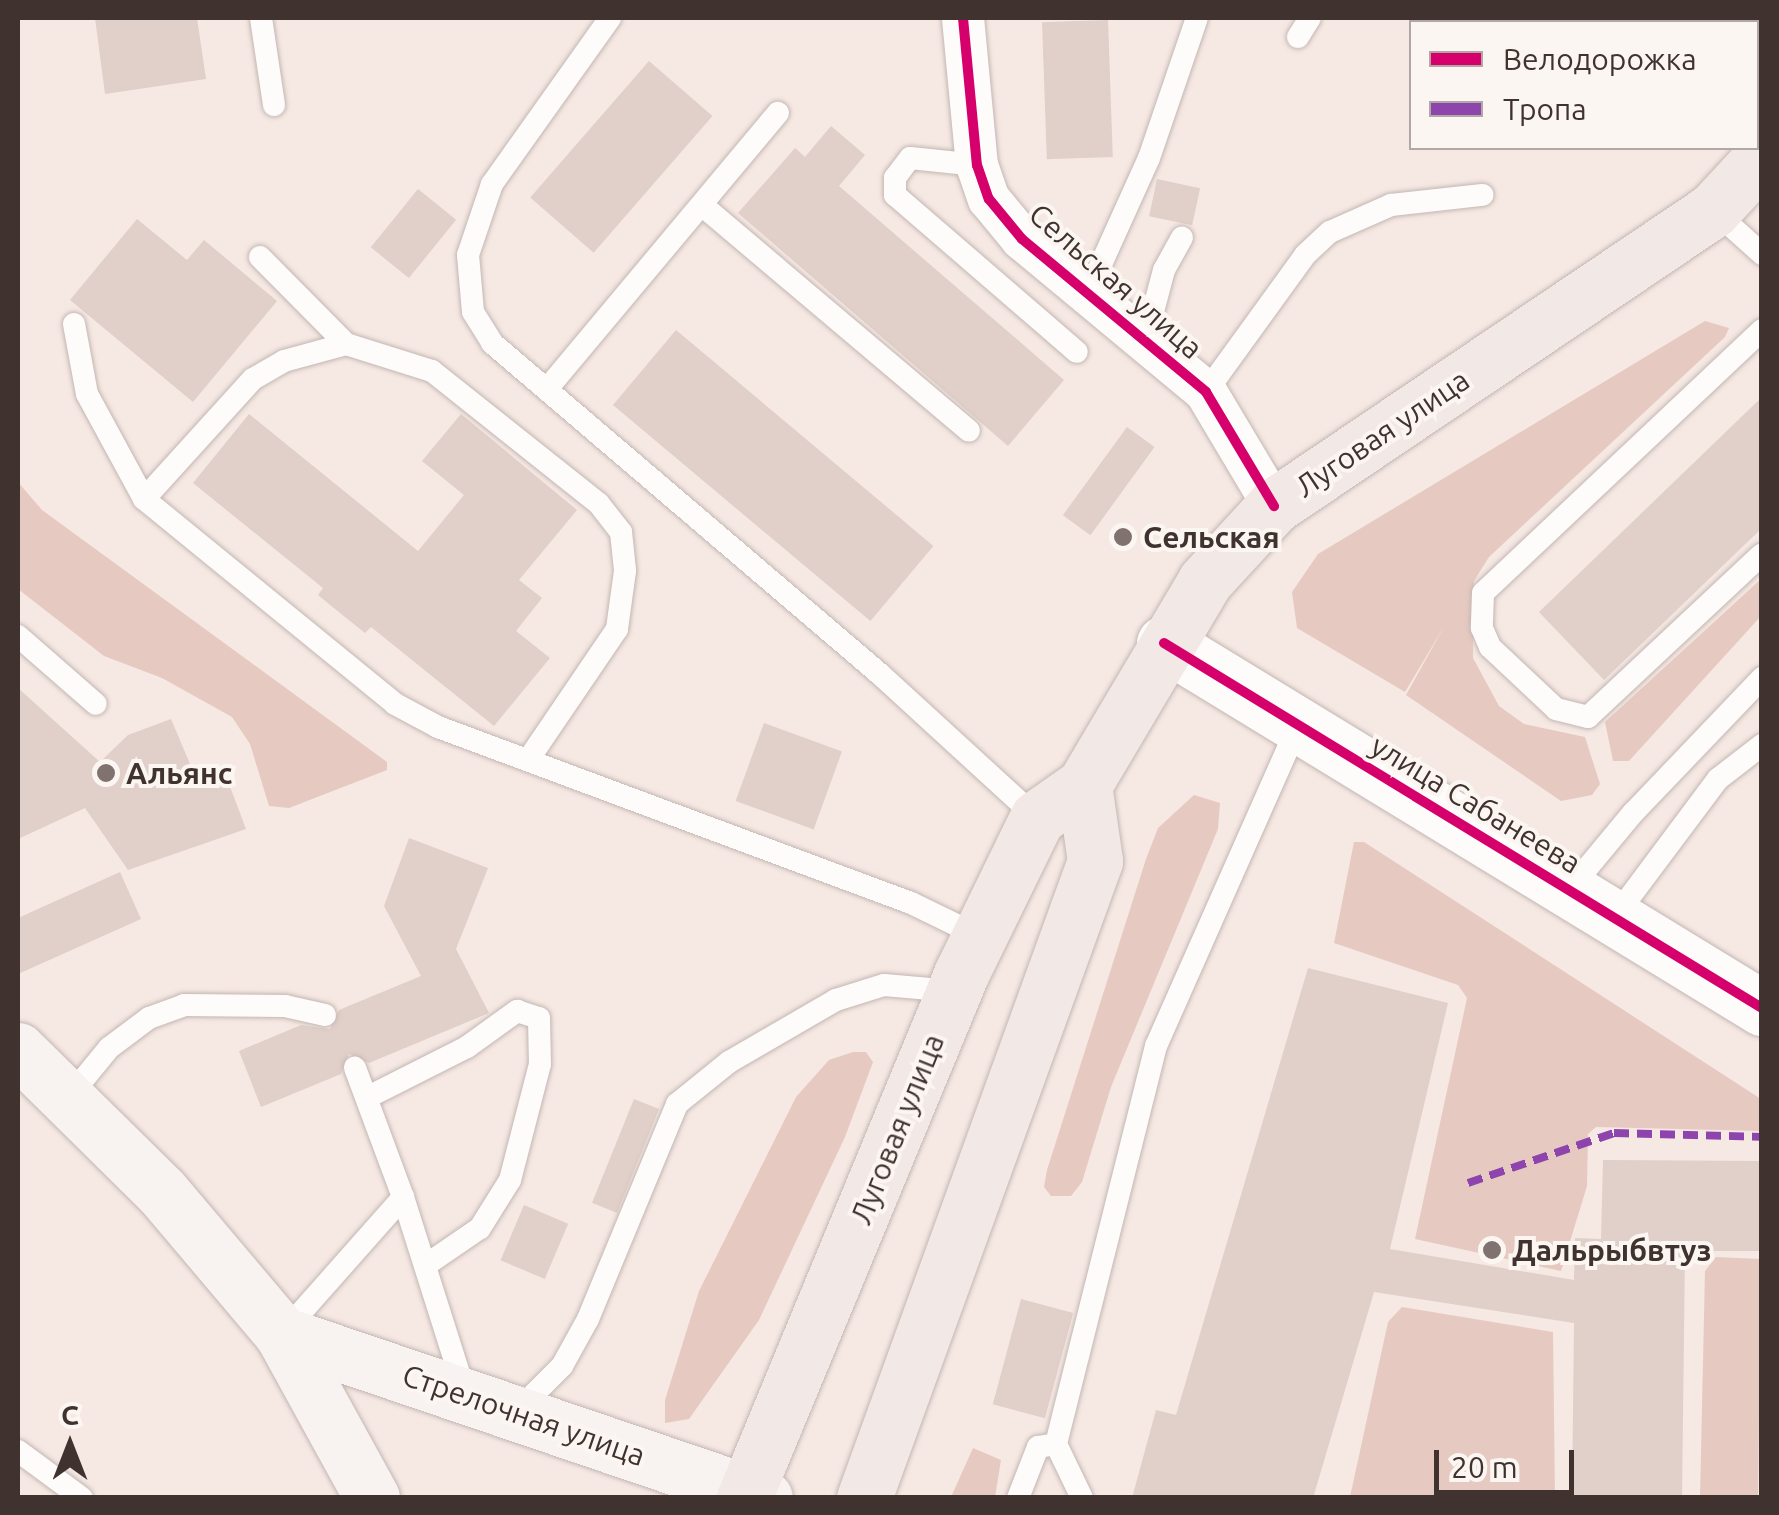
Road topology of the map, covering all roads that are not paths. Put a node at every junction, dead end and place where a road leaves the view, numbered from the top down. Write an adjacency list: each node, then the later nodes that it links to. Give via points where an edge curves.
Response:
1 (261, 18): 5 (lane)
2 (610, 18): 21 (lane, via 492,184 468,255 473,312 492,343)
3 (963, 18): 8 (street, Сельская улица)
4 (1191, 19): 15 (lane, Сельская улица, via 1149,158)
5 (274, 104)
6 (778, 113): 10 (lane)
7 (1762, 157): 11 (main road, Луговая улица)
8 (978, 166): 15 (street, Сельская улица, via 989,200 1022,239); 20 (lane, via 910,158 896,178 896,195)
9 (1482, 195): 22 (lane, via 1391,205 1330,232 1305,255)
10 (703, 206): 21 (lane); 23 (lane)
11 (1714, 210): 13 (lane); 25 (main road, Луговая улица)
12 (1182, 238): 18 (lane, via 1164,270)
13 (1762, 254)
14 (260, 256): 19 (lane)
15 (1088, 293): 18 (street, Сельская улица)
16 (74, 324): 24 (lane, via 87,394)
17 (1762, 330): 26 (lane, via 1483,593 1482,628 1490,647 1556,709 1588,716)
18 (1146, 338): 22 (street, Сельская улица)
19 (346, 344): 24 (lane, via 284,361 253,379); 33 (lane, via 432,371 599,504 621,532 625,571 617,628)
20 (1078, 352)
21 (547, 388): 35 (lane)
22 (1206, 392): 25 (street, Сельская улица)
23 (970, 431)
24 (144, 499): 33 (lane, via 395,704 438,727)
25 (1274, 506): 28 (main road, Луговая улица, via 1205,582)
26 (1762, 554)
27 (18, 636): 30 (lane)
28 (1164, 643): 31 (street, улица Сабанеева); 34 (main road, Луговая улица)
29 (1762, 678): 36 (lane, via 1632,813)
30 (96, 704)
31 (1298, 726): 36 (street, улица Сабанеева); 50 (lane, via 1156,1046)
32 (1762, 744): 36 (lane)
33 (530, 758): 37 (lane, via 911,903)
34 (1084, 785): 35 (main road, Луговая улица); 55 (main road, via 1095,861)
35 (1037, 818): 37 (main road, Луговая улица)
36 (1592, 904): 39 (street, улица Сабанеева)
37 (979, 936): 38 (main road, Луговая улица)
38 (954, 990): 49 (lane, via 884,985 836,1000 729,1062 677,1104 588,1319 562,1366); 52 (main road, Луговая улица)
39 (1762, 1008)
40 (325, 1015): 44 (lane, via 285,1006 184,1005 149,1018 109,1048)
41 (18, 1050): 44 (main road)
42 (355, 1068): 43 (lane)
43 (368, 1097): 45 (lane); 46 (lane, via 467,1047 517,1012 539,1018 540,1064 510,1180 480,1228)
44 (68, 1098): 47 (main road, via 162,1192)
45 (402, 1196): 46 (lane); 47 (lane)
46 (426, 1264): 48 (lane)
47 (282, 1334): 48 (main road, Стрелочная улица); 54 (main road)
48 (466, 1396): 49 (main road, Стрелочная улица)
49 (516, 1413): 52 (main road, Стрелочная улица)
50 (1056, 1444): 56 (lane, via 1038,1448); 57 (lane)
51 (18, 1451): 53 (lane)
52 (752, 1495)
53 (82, 1498)
54 (372, 1498)
55 (864, 1498)
56 (1018, 1498)
57 (1082, 1498)

